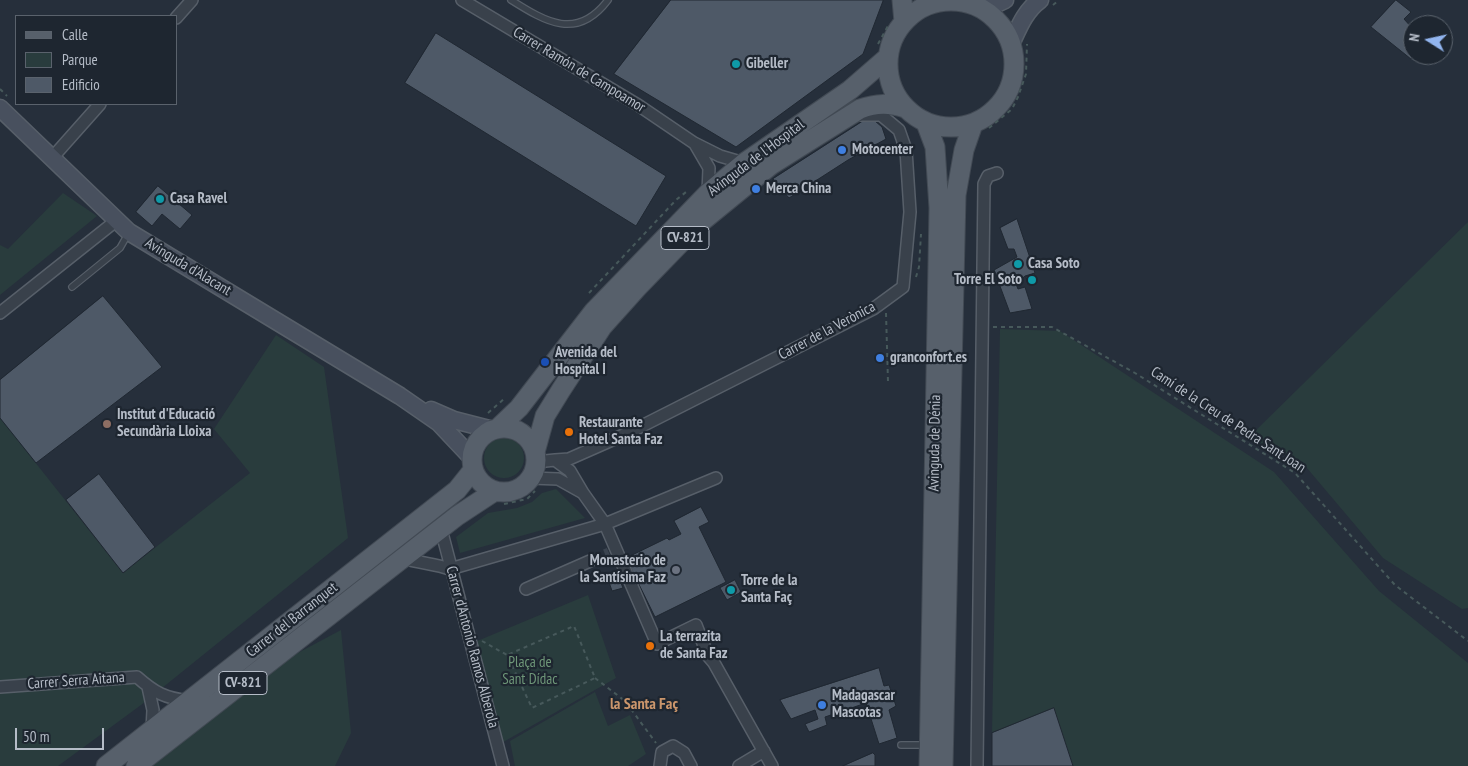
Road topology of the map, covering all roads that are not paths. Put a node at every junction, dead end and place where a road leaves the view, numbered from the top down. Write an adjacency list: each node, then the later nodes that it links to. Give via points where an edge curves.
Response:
1 (192, 0): 10 (street)
2 (511, 0): 3 (lane, via 538,17 569,24 585,21)
3 (608, 0)
4 (902, 0): 11 (main road)
5 (950, 0): 9 (main road, CV-821); 11 (main road, CV-821, via 925,6)
6 (1004, 0): 9 (street)
7 (1040, 0): 12 (street, via 1022,20)
8 (466, 1): 20 (street, Carrer Ramón de Campoamor, via 638,104)
9 (984, 10): 12 (main road, CV-821)
10 (178, 16)
11 (898, 21): 13 (main road, CV-821, via 897,32)
12 (1019, 42): 19 (main road, CV-821, via 1008,92)
13 (883, 51): 16 (main road, CV-821, via 895,93); 22 (main road, Avinguda de l'Hospital / CV-821, via 850,90)
14 (99, 105): 21 (street)
15 (0, 108): 21 (street, Avinguda d'Alacant)
16 (906, 108): 17 (main road, Avinguda de l'Hospital / CV-821, via 875,104); 18 (main road, CV-821)
17 (849, 116): 31 (street, Carrer de la Verònica, via 882,115 900,130 906,150 910,212 903,287 873,309 628,433 569,459); 33 (main road, Avinguda de l'Hospital / CV-821, via 764,171 700,223 637,288 602,327 545,416)
18 (926, 123): 19 (main road, CV-821, via 945,128); 46 (main road, Avinguda de Dénia, via 935,147 939,208)
19 (981, 126): 48 (main road, Avinguda de Dénia, via 964,150 956,195)
20 (694, 142): 22 (street, Carrer Ramón de Campoamor, via 720,156); 24 (street, Carrer Ramón de Campoamor, via 709,168)
21 (52, 158): 25 (street, Avinguda d'Alacant)
22 (744, 163): 24 (main road, Avinguda de l'Hospital / CV-821)
23 (997, 172): 63 (street, via 988,176 984,184)
24 (708, 193): 30 (main road, Avinguda de l'Hospital / CV-821, via 594,311 519,408)
25 (117, 220): 26 (street, Avinguda d'Alacant); 28 (street)
26 (129, 232): 27 (lane, via 120,248); 29 (street, Avinguda d'Alacant)
27 (72, 287)
28 (0, 313)
29 (400, 396): 30 (street, Avinguda d'Alacant, via 454,420); 32 (street, Avinguda d'Alacant, via 439,423)
30 (495, 429): 32 (main road, CV-821, via 479,440); 33 (main road, via 510,429 530,441)
31 (555, 460): 33 (street, Carrer de la Verònica); 36 (street, via 570,471)
32 (472, 464): 35 (main road, via 479,481); 45 (main road, Carrer del Barranquet / CV-821, via 457,490)
33 (534, 464): 35 (main road, CV-821, via 513,491); 36 (street)
34 (716, 478): 37 (street)
35 (495, 492): 38 (main road, Carrer del Barranquet / CV-821)
36 (583, 493): 37 (street)
37 (606, 527): 41 (street); 51 (street, via 657,644 696,626 708,656)
38 (441, 529): 39 (main road, Carrer del Barranquet / CV-821); 41 (street, Carrer d'Antonio Ramos Alberola)
39 (403, 558): 41 (street); 53 (main road, Carrer del Barranquet / CV-821)
40 (590, 561): 42 (street)
41 (450, 569): 54 (street, Carrer d'Antonio Ramos Alberola)
42 (526, 589)
43 (0, 686): 44 (street, Carrer Serra Aitana, via 137,677)
44 (148, 687): 45 (street, Carrer Serra Aitana, via 169,698); 47 (street, via 153,710)
45 (189, 701): 47 (main road, Carrer del Barranquet / CV-821)
46 (929, 721): 50 (street); 60 (main road, Avinguda de Dénia)
47 (152, 730): 52 (main road, Carrer del Barranquet / CV-821)
48 (944, 742): 61 (main road, Avinguda de Dénia); 62 (street)
49 (902, 745): 50 (lane)
50 (922, 745): 59 (street)
51 (764, 751): 57 (street); 58 (street)
52 (106, 766)
53 (136, 766)
54 (503, 766)
55 (660, 766): 56 (street, via 662,752 673,746 684,753)
56 (691, 766)
57 (739, 766)
58 (772, 766)
59 (920, 766)
60 (929, 766)
61 (943, 766)
62 (952, 766)
63 (977, 766)

